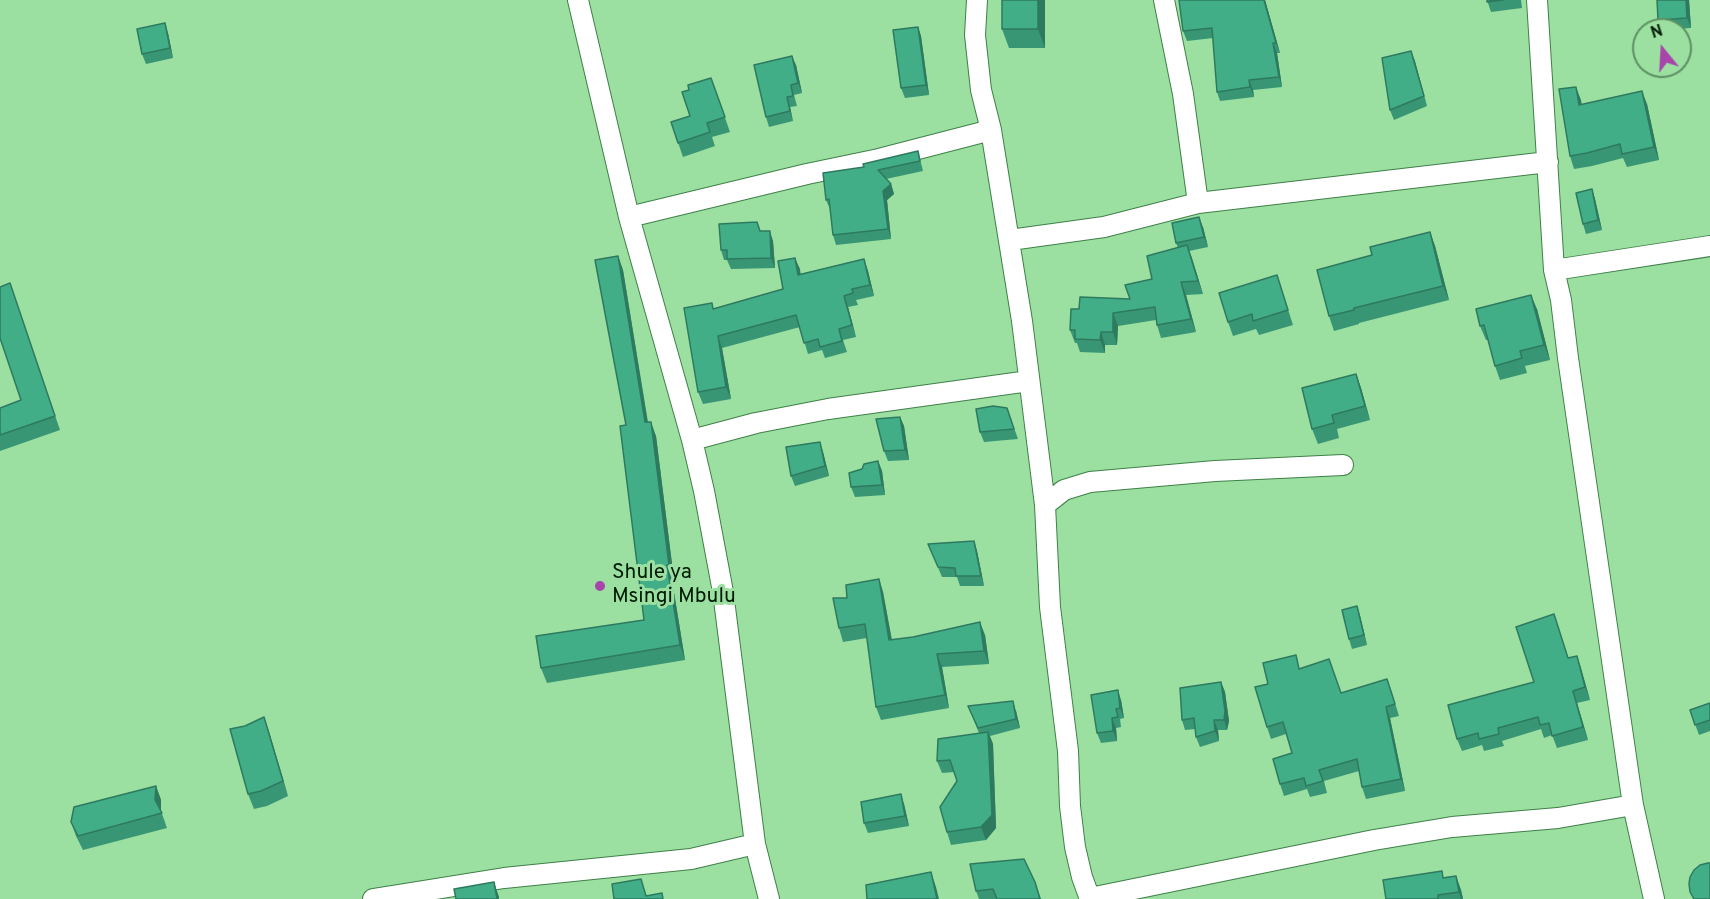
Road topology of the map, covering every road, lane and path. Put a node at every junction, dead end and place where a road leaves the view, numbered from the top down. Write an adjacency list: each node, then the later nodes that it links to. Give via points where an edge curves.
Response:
1 (578, 0): 8 (street)
2 (977, 0): 5 (street, via 975,34 981,90)
3 (1164, 0): 7 (street, via 1183,94)
4 (1538, 0): 6 (street)
5 (991, 130): 8 (street); 9 (street)
6 (1548, 162): 7 (street); 11 (street)
7 (1198, 203): 9 (street, via 1104,227)
8 (629, 217): 13 (street)
9 (1010, 240): 12 (street)
10 (1710, 246): 11 (street)
11 (1554, 270): 16 (street)
12 (1029, 381): 13 (street, via 828,409); 15 (street)
13 (692, 440): 17 (street, via 723,592)
14 (1343, 465): 15 (street, via 1237,469 1090,482 1064,490)
15 (1045, 505): 20 (street, via 1050,607 1068,751 1070,806 1075,847)
16 (1633, 805): 20 (street, via 1374,840); 21 (street)
17 (755, 844): 18 (street, via 691,859 504,878); 19 (street)
18 (373, 899)
19 (769, 899)
20 (1090, 899)
21 (1654, 899)

